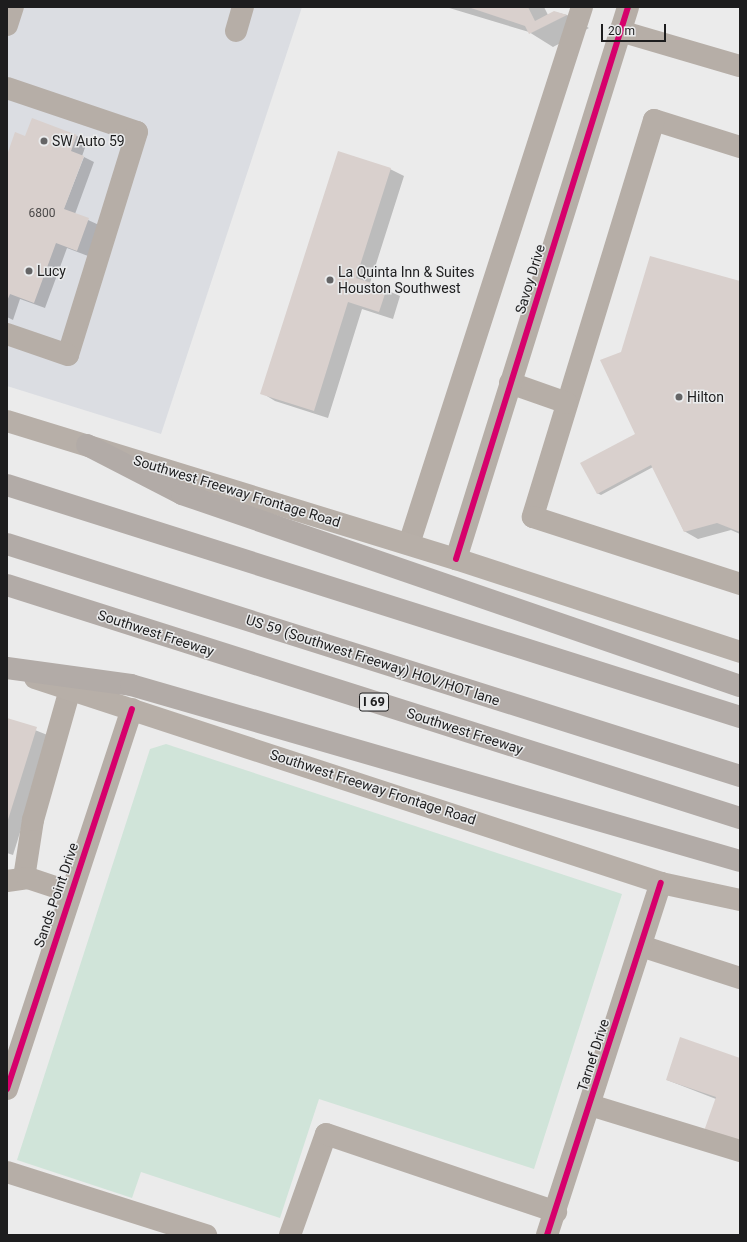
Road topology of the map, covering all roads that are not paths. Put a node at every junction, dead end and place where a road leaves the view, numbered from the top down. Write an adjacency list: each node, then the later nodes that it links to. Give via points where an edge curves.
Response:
1 (13, 7): 5 (street)
2 (243, 7): 6 (street)
3 (582, 7): 18 (street)
4 (628, 7): 7 (street, Savoy Drive)
5 (7, 25)
6 (236, 31)
7 (620, 31): 8 (street); 12 (street, Savoy Drive)
8 (740, 66)
9 (7, 88): 11 (street, via 137,132 68,355)
10 (740, 147): 13 (street, via 654,120)
11 (7, 334)
12 (510, 383): 13 (street); 19 (street, Savoy Drive)
13 (567, 403): 20 (street, via 533,517)
14 (7, 421): 15 (main road, Southwest Freeway Frontage Road)
15 (87, 445): 18 (main road, Southwest Freeway Frontage Road); 24 (highway, via 182,494)
16 (7, 485): 27 (highway)
17 (7, 544): 28 (highway, US 59 (Southwest Freeway) HOV/HOT lane)
18 (409, 544): 19 (main road, Southwest Freeway Frontage Road)
19 (456, 558): 22 (main road, Southwest Freeway Frontage Road)
20 (740, 584)
21 (7, 585): 29 (highway, Southwest Freeway / I 69)
22 (740, 652)
23 (7, 668): 25 (main road, Southwest Freeway Frontage Road); 30 (highway, via 131,684)
24 (740, 686)
25 (70, 689): 26 (main road, Southwest Freeway Frontage Road); 31 (street)
26 (132, 709): 32 (main road, Southwest Freeway Frontage Road); 33 (street, Sands Point Drive)
27 (740, 717)
28 (740, 776)
29 (740, 818)
30 (740, 861)
31 (15, 880): 33 (street)
32 (661, 883): 34 (main road, Southwest Freeway Frontage Road); 35 (street, Tarnef Drive)
33 (70, 892): 37 (street, Sands Point Drive)
34 (740, 900)
35 (641, 946): 36 (street); 38 (street, Tarnef Drive)
36 (740, 978)
37 (7, 1089)
38 (590, 1105): 39 (street); 41 (street, Tarnef Drive)
39 (740, 1151)
40 (7, 1172): 42 (street)
41 (556, 1212): 43 (street, via 326,1134); 44 (street, Tarnef Drive)
42 (206, 1235)
43 (290, 1235)
44 (548, 1235)

